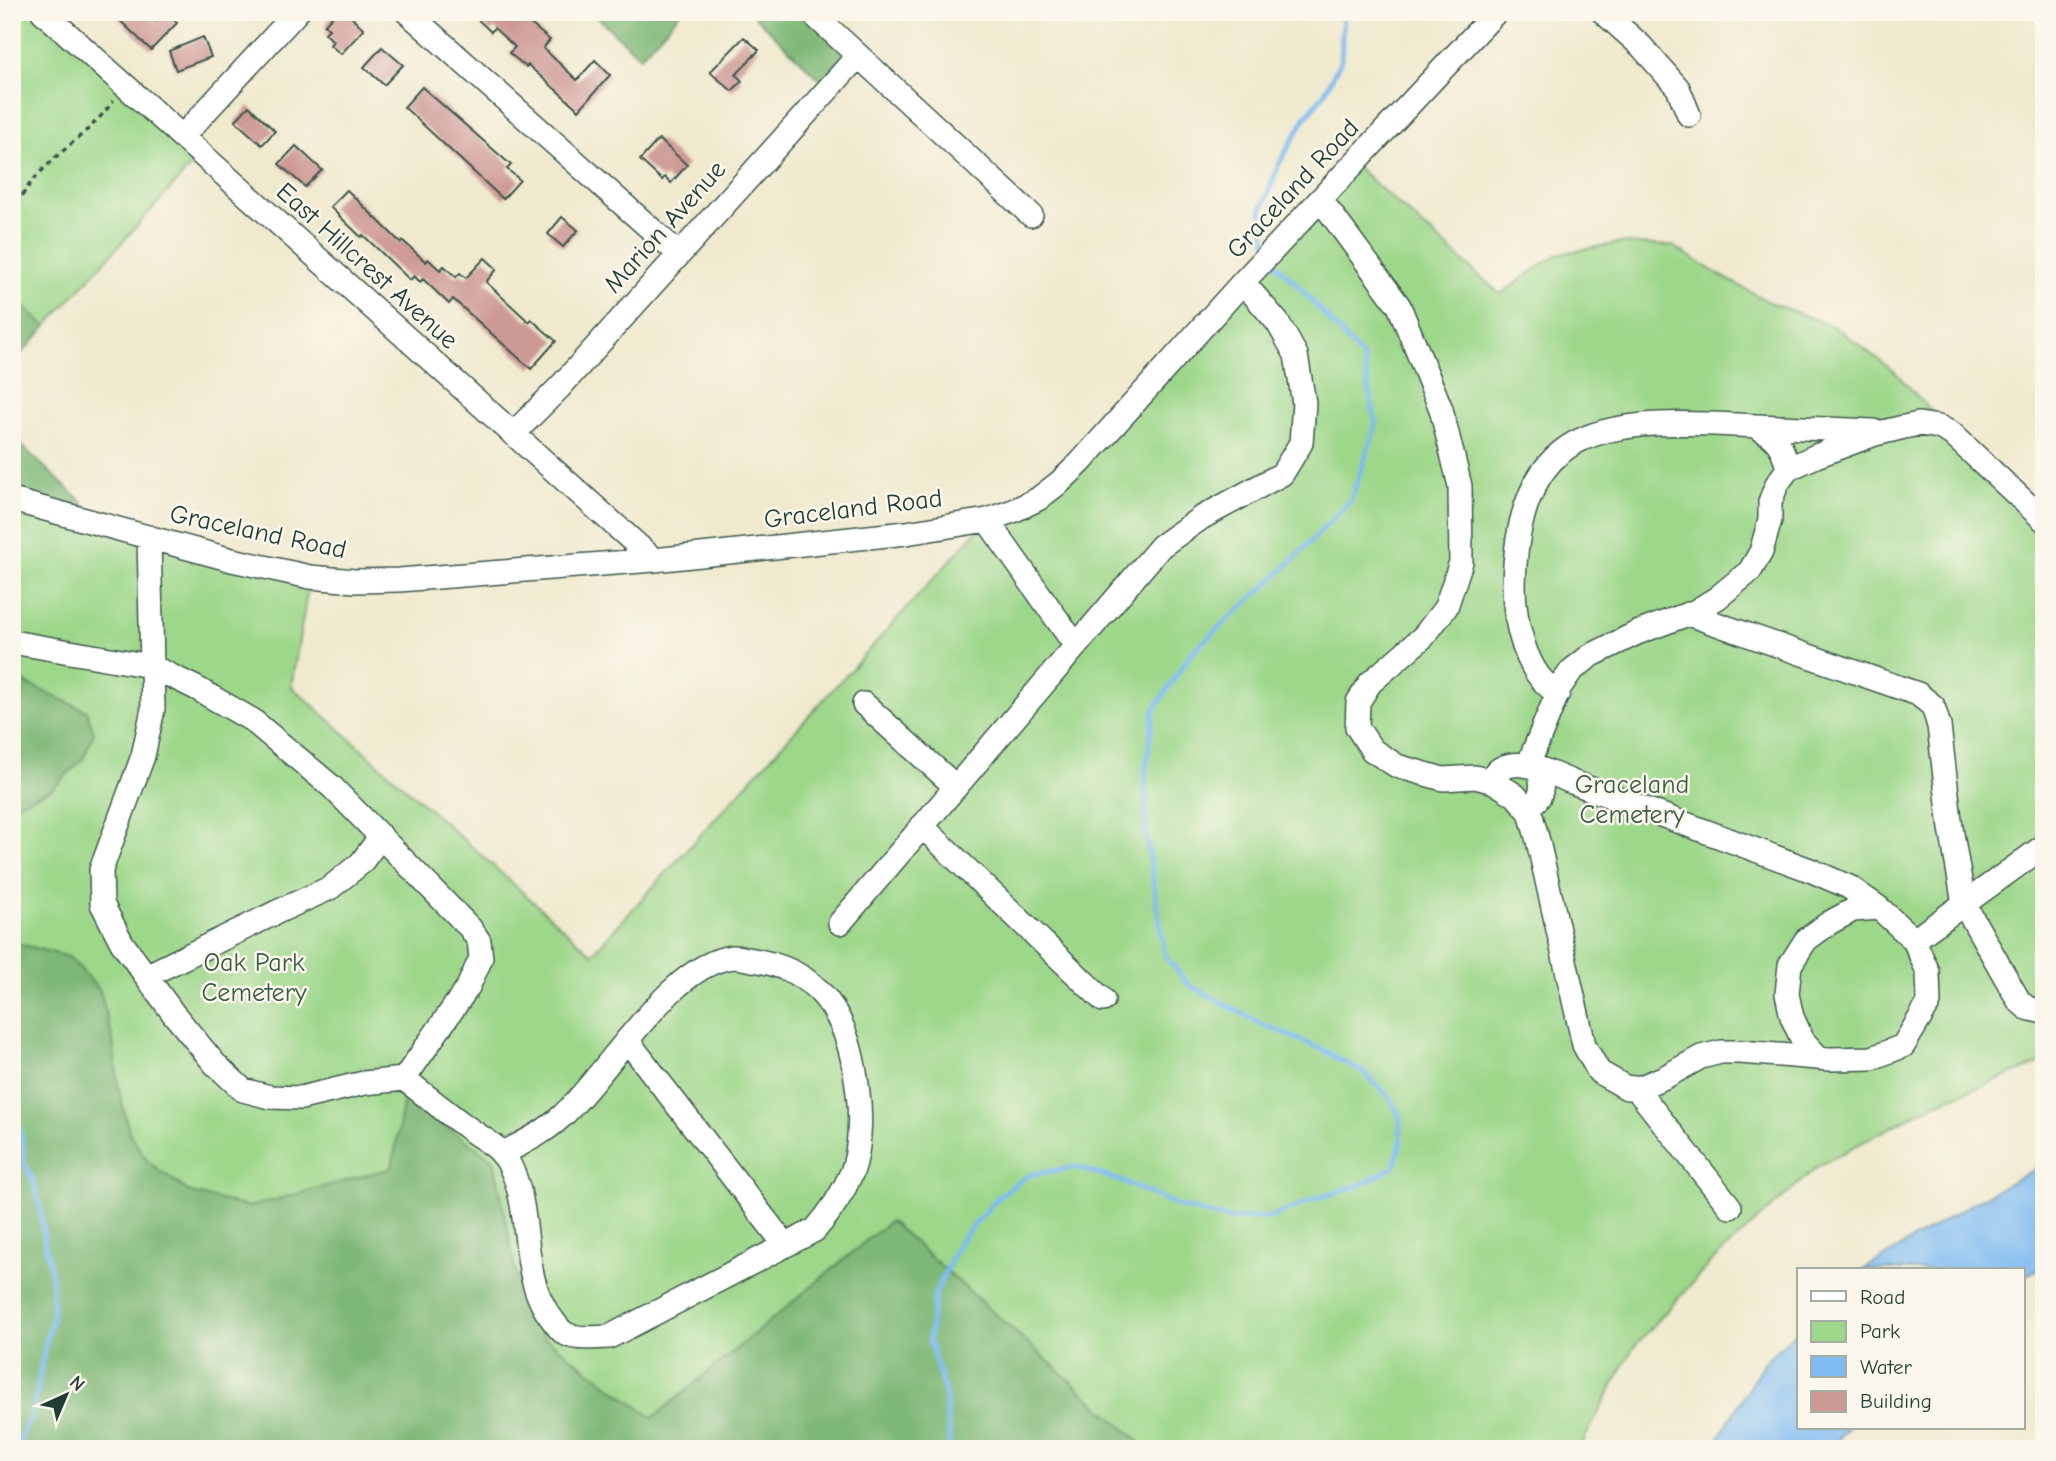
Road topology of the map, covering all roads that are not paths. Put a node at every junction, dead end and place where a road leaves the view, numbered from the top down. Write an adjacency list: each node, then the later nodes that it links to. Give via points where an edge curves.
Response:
1 (43, 12): 9 (street, East Hillcrest Avenue)
2 (297, 12): 9 (street)
3 (407, 12): 12 (street)
4 (811, 12): 7 (street)
5 (1496, 12): 10 (street, Graceland Road)
6 (1603, 12): 8 (street, via 1678,88)
7 (858, 56): 11 (street); 12 (street, Marion Avenue)
8 (1689, 115)
9 (181, 137): 16 (street, East Hillcrest Avenue)
10 (1321, 200): 13 (street, Graceland Road); 30 (street, via 1399,306 1441,409 1461,486 1461,562 1446,607 1424,636 1370,683 1359,702 1357,727 1371,750 1397,766 1444,779)
11 (1031, 215)
12 (679, 254): 16 (street, Marion Avenue)
13 (1243, 282): 19 (street, Graceland Road, via 1060,482 1038,499); 25 (street, via 1278,323 1296,355 1304,403 1301,443 1282,474 1201,518 1161,546)
14 (1755, 426): 15 (street); 17 (street, via 1781,446); 27 (street, via 1642,424 1576,442 1544,469 1525,506 1514,592 1518,627 1530,660 1548,687)
15 (1886, 431): 17 (street); 20 (street, via 1919,424 1952,434)
16 (513, 433): 22 (street, East Hillcrest Avenue)
17 (1788, 469): 23 (street, via 1770,502 1761,552 1750,571)
18 (12, 500): 21 (street, Graceland Road)
19 (987, 520): 22 (street, Graceland Road); 25 (street)
20 (2044, 520)
21 (149, 537): 22 (street, Graceland Road, via 310,577 355,581); 26 (street)
22 (654, 560)
23 (1688, 614): 27 (street, via 1590,656 1571,671); 36 (street, via 1918,694 1933,706)
24 (12, 642): 26 (street)
25 (1076, 646): 31 (street)
26 (152, 666): 34 (street, via 252,720 332,787); 40 (street, via 153,709 144,755 102,870 102,904)
27 (1558, 693): 29 (street)
28 (864, 704): 31 (street)
29 (1532, 766): 30 (street, via 1503,766); 32 (street, via 1543,783 1536,801); 37 (street, via 1810,870 1849,887)
30 (1489, 780): 32 (street)
31 (956, 787): 33 (street)
32 (1523, 804): 46 (street, via 1538,841 1584,1045 1599,1072 1627,1088)
33 (922, 826): 38 (street); 41 (street)
34 (381, 836): 40 (street, via 360,863 330,888); 45 (street, via 470,928 479,941 481,958 468,987)
35 (2044, 846): 36 (street)
36 (1964, 904): 39 (street); 42 (street, via 2019,1001)
37 (1879, 908): 39 (street); 44 (street, via 1853,910 1829,923 1806,940 1790,965 1787,994 1792,1017 1802,1041)
38 (840, 923)
39 (1914, 940): 44 (street, via 1928,972 1929,1003 1903,1046 1871,1058)
40 (146, 976): 45 (street, via 215,1064 243,1090 301,1098)
41 (1103, 1000)
42 (2044, 1012)
43 (627, 1040): 47 (street, via 562,1117); 49 (street); 49 (street, via 680,984 709,963 734,957 804,977 829,1003 844,1027 854,1059 861,1118 853,1170 831,1212 815,1230)
44 (1819, 1058): 46 (street, via 1721,1052)
45 (404, 1079): 47 (street)
46 (1635, 1087): 48 (street)
47 (502, 1154): 49 (street, via 519,1189 533,1286 564,1333 609,1337)
48 (1730, 1207)
49 (785, 1245)

